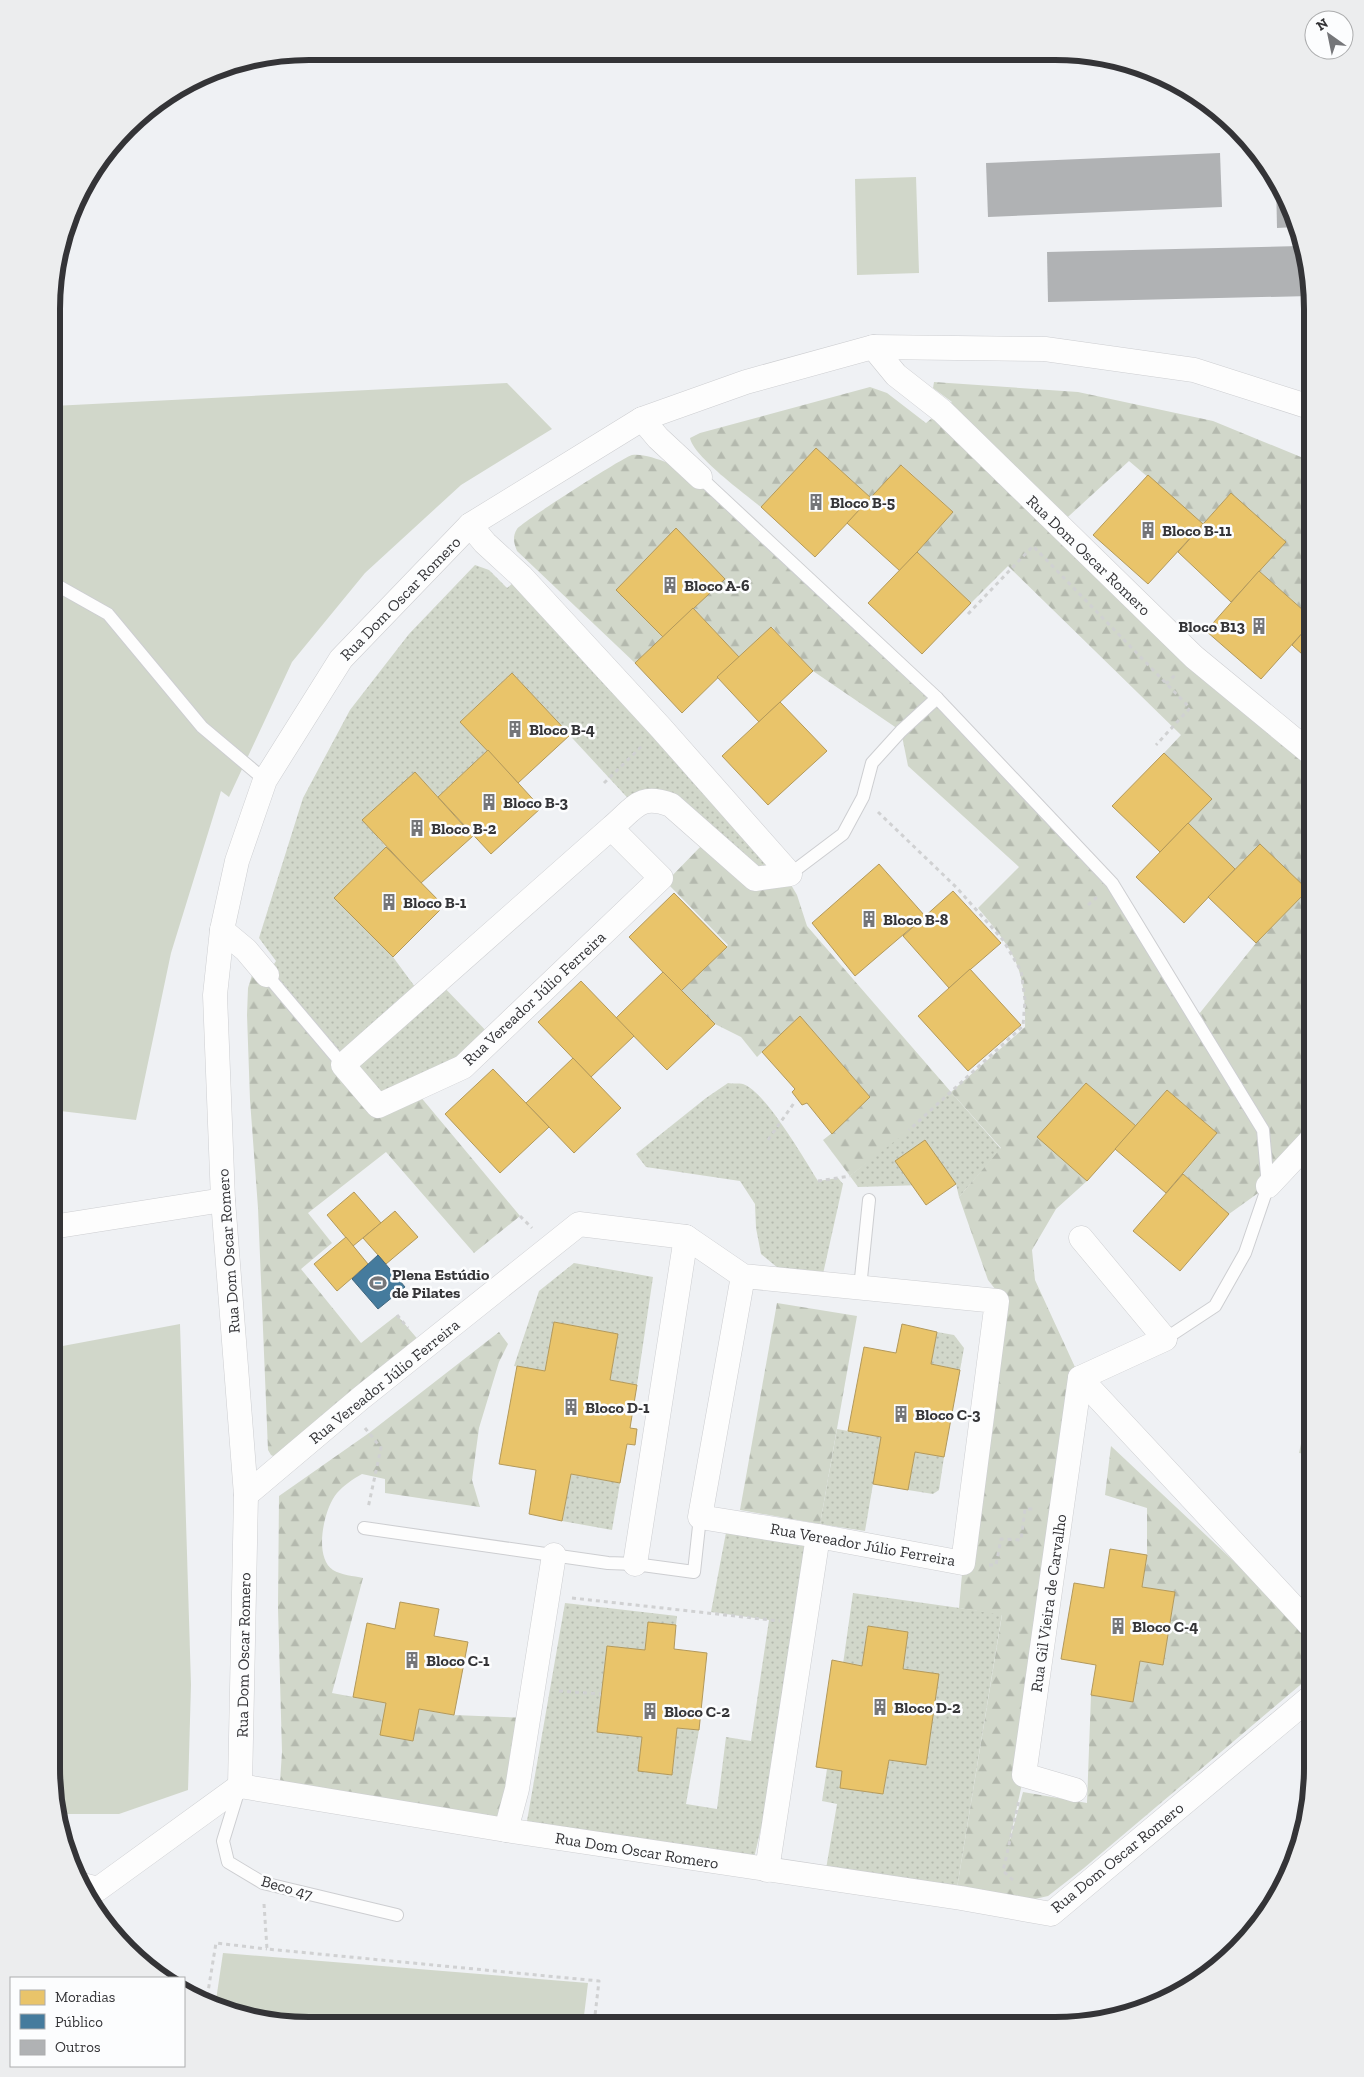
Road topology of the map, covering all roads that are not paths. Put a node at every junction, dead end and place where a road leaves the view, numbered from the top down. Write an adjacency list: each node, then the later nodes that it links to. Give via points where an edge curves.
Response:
1 (873, 347): 2 (street, Rua Dom Oscar Romero, via 1045,350 1174,367 1194,370); 3 (street, Rua Dom Oscar Romero, via 746,382); 8 (street, Rua Dom Oscar Romero, via 896,375 942,411 1194,657)
2 (1304, 405)
3 (642, 419): 4 (street); 5 (street, Rua Dom Oscar Romero)
4 (700, 477): 7 (lane)
5 (470, 525): 9 (street, Rua Dom Oscar Romero, via 341,659); 11 (street, Rua Dom Oscar Romero, via 654,721)
6 (60, 587): 9 (lane, via 108,614 202,727)
7 (937, 698): 11 (lane, via 872,764 863,797 843,834); 16 (lane, via 1112,884 1263,1130)
8 (1304, 748)
9 (265, 780): 12 (street, Rua Dom Oscar Romero, via 237,861)
10 (611, 828): 11 (street, via 644,800 657,799 671,804 754,879); 14 (street); 14 (street, Rua Vereador Júlio Ferreira, via 661,878 463,1067 378,1106)
11 (790, 874)
12 (222, 930): 13 (street, via 246,950); 17 (street, Rua Dom Oscar Romero, via 215,996)
13 (267, 975): 14 (lane)
14 (343, 1065)
15 (1304, 1148): 16 (street)
16 (1268, 1186): 24 (lane, via 1245,1253 1215,1306)
17 (223, 1200): 19 (street); 26 (street, Rua Dom Oscar Romero)
18 (869, 1200): 23 (lane)
19 (60, 1226)
20 (686, 1237): 22 (street, Rua Vereador Júlio Ferreira); 26 (street, Rua Vereador Júlio Ferreira, via 579,1224 361,1398); 31 (street)
21 (1081, 1238): 24 (street)
22 (743, 1276): 23 (street, Rua Vereador Júlio Ferreira); 27 (street)
23 (860, 1288): 29 (street, Rua Vereador Júlio Ferreira, via 997,1301 963,1563)
24 (1165, 1339): 25 (street)
25 (1080, 1378): 32 (street); 35 (street, Rua Gil Vieira de Carvalho, via 1024,1775)
26 (246, 1495): 34 (street, Rua Dom Oscar Romero)
27 (700, 1517): 29 (street, Rua Vereador Júlio Ferreira); 31 (lane, via 694,1572)
28 (364, 1528): 30 (lane)
29 (818, 1536): 37 (street)
30 (554, 1555): 31 (lane); 36 (street, via 518,1789)
31 (635, 1564)
32 (1304, 1618)
33 (1304, 1703): 37 (street, Rua Dom Oscar Romero, via 1051,1914)
34 (240, 1786): 36 (street, Rua Dom Oscar Romero); 38 (street, via 98,1889); 39 (lane, Beco 47, via 223,1841 228,1862 263,1884)
35 (1075, 1790)
36 (506, 1830): 37 (street, Rua Dom Oscar Romero)
37 (767, 1870)
38 (90, 1887)
39 (397, 1915)

